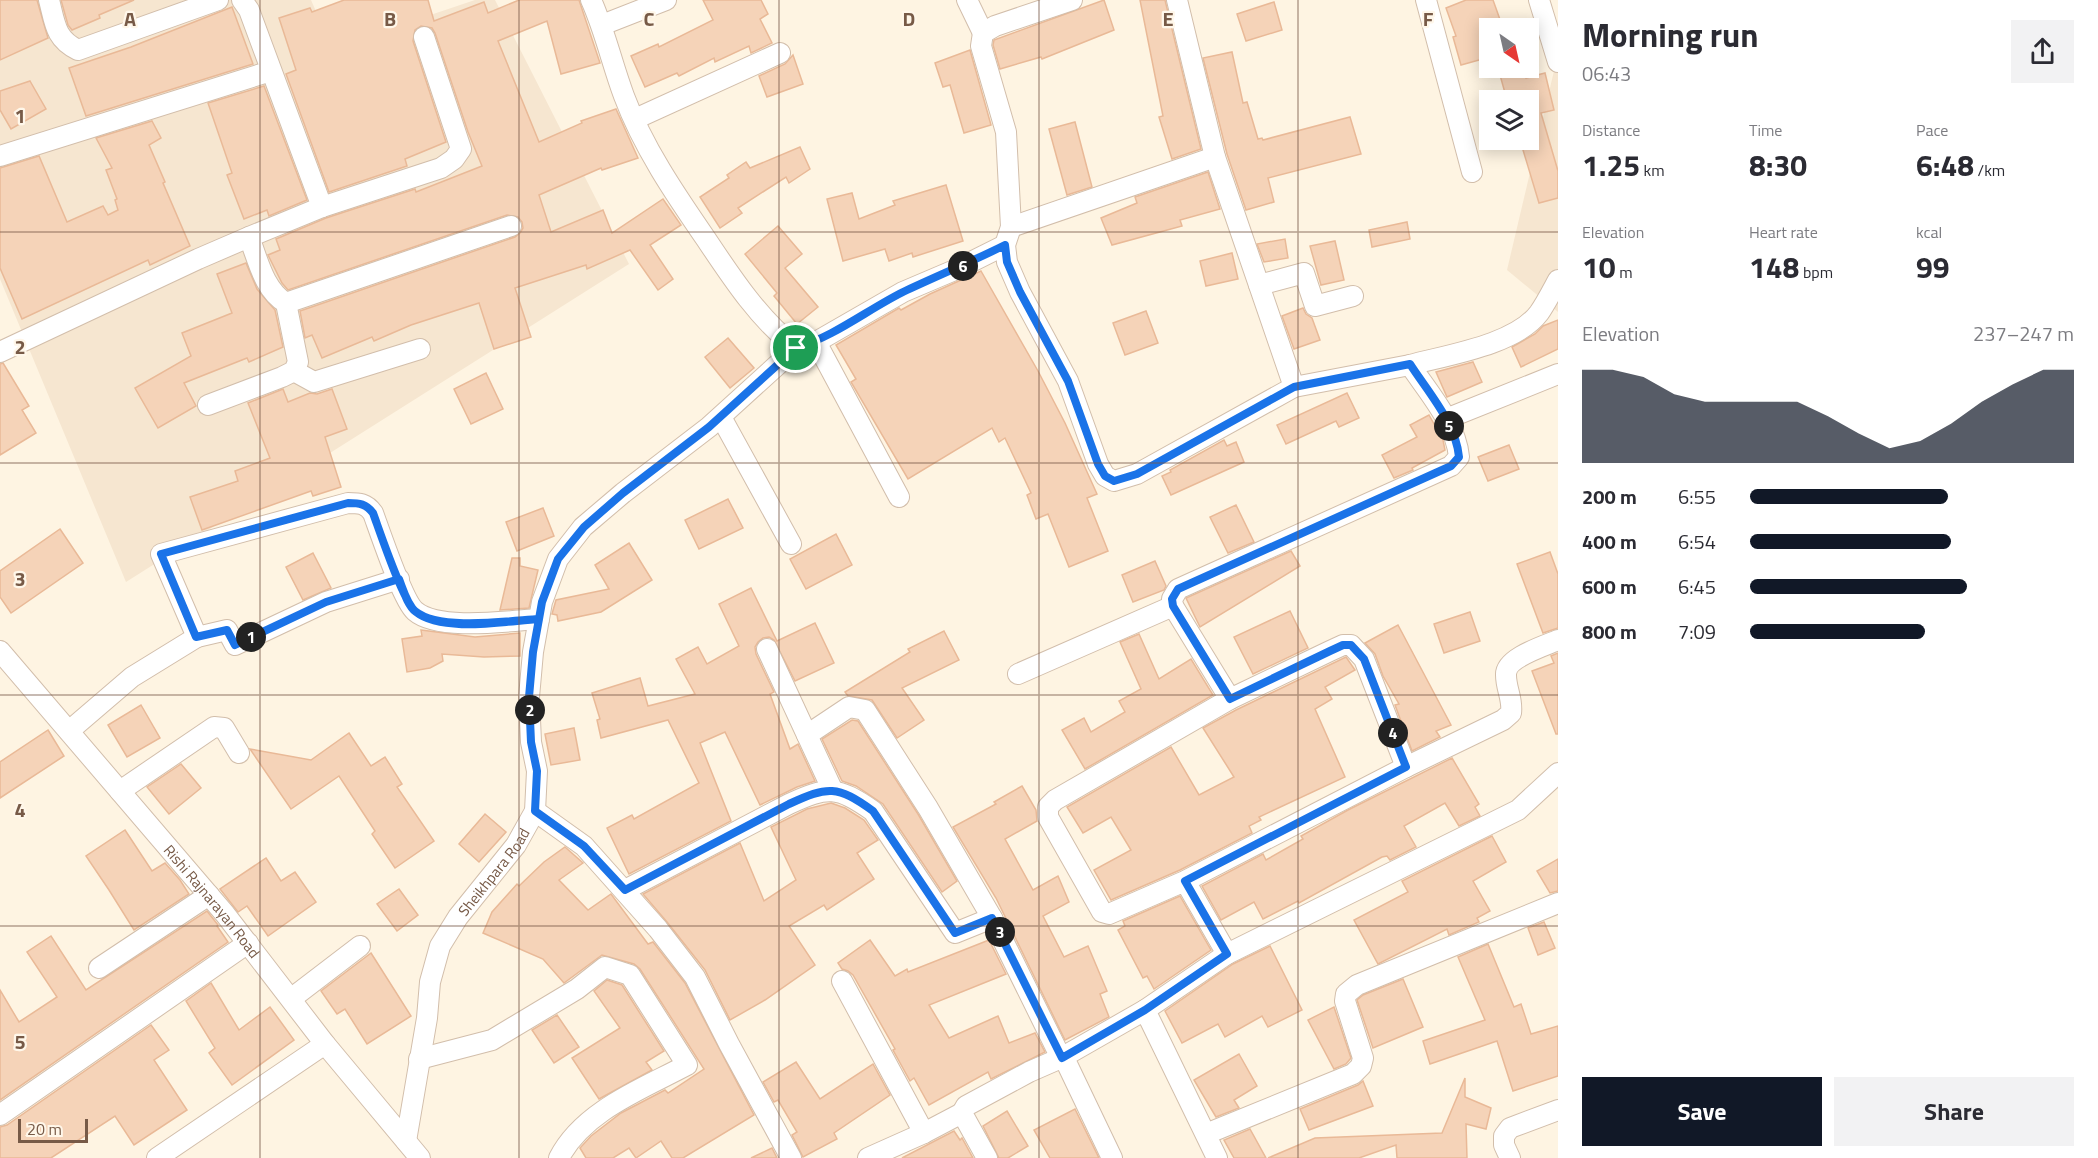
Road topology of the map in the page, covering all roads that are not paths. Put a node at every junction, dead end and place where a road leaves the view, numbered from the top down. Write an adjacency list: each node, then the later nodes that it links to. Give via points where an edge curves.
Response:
1 (49, 0): 2 (street, via 57,32 66,45 78,50)
2 (218, 0)
3 (242, 0): 16 (street)
4 (591, 0): 11 (street)
5 (666, 0): 11 (street)
6 (967, 0): 12 (street)
7 (1072, 0): 12 (street)
8 (1177, 0): 19 (street)
9 (1426, 0): 20 (street)
10 (1539, 0): 15 (street)
11 (602, 25): 17 (street)
12 (983, 33): 23 (street, via 981,46 1006,132)
13 (424, 37): 21 (street, via 461,150 441,168)
14 (780, 53): 17 (street)
15 (1558, 62)
16 (271, 71): 18 (street); 21 (street)
17 (635, 119): 30 (street, via 685,208 734,280 779,334)
18 (0, 156)
19 (1215, 157): 23 (street); 26 (street)
20 (1472, 172)
21 (322, 207): 24 (street)
22 (511, 226): 28 (street)
23 (1008, 236): 29 (street, via 957,269 903,292); 36 (street, via 1007,262 1068,381 1098,464 1105,476 1114,481 1137,474)
24 (249, 237): 28 (street, via 270,290); 32 (street)
25 (1558, 280): 33 (street, via 1538,314 1520,329 1494,343)
26 (1259, 285): 27 (street, via 1304,273 1316,306); 36 (street)
27 (1353, 296)
28 (286, 303): 34 (street, via 298,362)
29 (816, 342): 30 (street); 40 (street)
30 (796, 348): 38 (street, Sheikhpara Road)
31 (420, 349): 34 (street, via 314,382)
32 (0, 352)
33 (1410, 364): 36 (street); 39 (street)
34 (294, 371): 37 (street)
35 (1558, 374): 39 (street)
36 (1294, 387)
37 (208, 405)
38 (721, 417): 41 (street); 44 (street, Sheikhpara Road, via 584,527 558,559)
39 (1446, 419): 43 (street, via 1458,444 1459,457 1451,466 1178,589)
40 (899, 497)
41 (791, 544)
42 (399, 579): 44 (street, via 414,610 428,619 459,624); 45 (street, via 326,602 235,645 227,630); 45 (street, via 373,513 360,503 161,554)
43 (1173, 606): 49 (street); 50 (street)
44 (539, 619): 58 (street, Sheikhpara Road, via 529,697 537,771)
45 (196, 637): 51 (street, via 132,676)
46 (1558, 640): 54 (street, via 1513,661 1507,668 1512,704 1511,713 1503,720)
47 (767, 649): 52 (street)
48 (0, 651): 51 (street, Rishi Rajnarayan Road)
49 (1018, 674)
50 (1230, 699): 54 (street, via 1343,645 1351,645 1364,659); 59 (street, via 1048,807 1048,817 1102,912 1108,914)
51 (69, 731): 57 (street, Rishi Rajnarayan Road)
52 (807, 735): 56 (street); 63 (street, via 849,707 865,710)
53 (239, 753): 57 (street, via 224,728 214,727)
54 (1406, 767): 59 (street)
55 (1558, 773): 66 (street, via 1518,810)
56 (832, 789): 60 (street, via 789,804); 63 (street, via 873,811 955,933)
57 (120, 791): 61 (street, Rishi Rajnarayan Road)
58 (535, 811): 60 (street, via 584,846); 73 (street, Sheikhpara Road, via 516,845 458,916 440,946 430,982)
59 (1185, 881): 66 (street)
60 (625, 890): 83 (street, via 695,977)
61 (209, 895): 64 (street, Rishi Rajnarayan Road); 67 (street)
62 (1558, 903): 78 (street, via 1357,985 1346,994 1345,1001 1363,1058 1353,1074)
63 (992, 918): 72 (street)
64 (248, 943): 69 (street, Rishi Rajnarayan Road); 76 (street)
65 (360, 946): 69 (street)
66 (1227, 954): 70 (street)
67 (99, 968)
68 (842, 981): 77 (street)
69 (292, 999): 71 (street, Rishi Rajnarayan Road)
70 (1145, 1010): 72 (street); 78 (street)
71 (325, 1044): 79 (street, Rishi Rajnarayan Road); 80 (street)
72 (1062, 1058): 75 (street, via 966,1106); 86 (street)
73 (420, 1059): 79 (street, Sheikhpara Road); 82 (street, via 492,1040 605,968 630,975 687,1065 586,1124 567,1142)
74 (1558, 1110): 88 (street, via 1510,1128 1504,1144)
75 (962, 1113): 77 (street); 85 (street)
76 (0, 1115)
77 (924, 1133): 84 (street)
78 (1206, 1134): 87 (street)
79 (406, 1141): 81 (street, Rishi Rajnarayan Road)
80 (157, 1158)
81 (420, 1158)
82 (559, 1158)
83 (791, 1158)
84 (868, 1158)
85 (987, 1158)
86 (1112, 1158)
87 (1217, 1158)
88 (1510, 1158)

